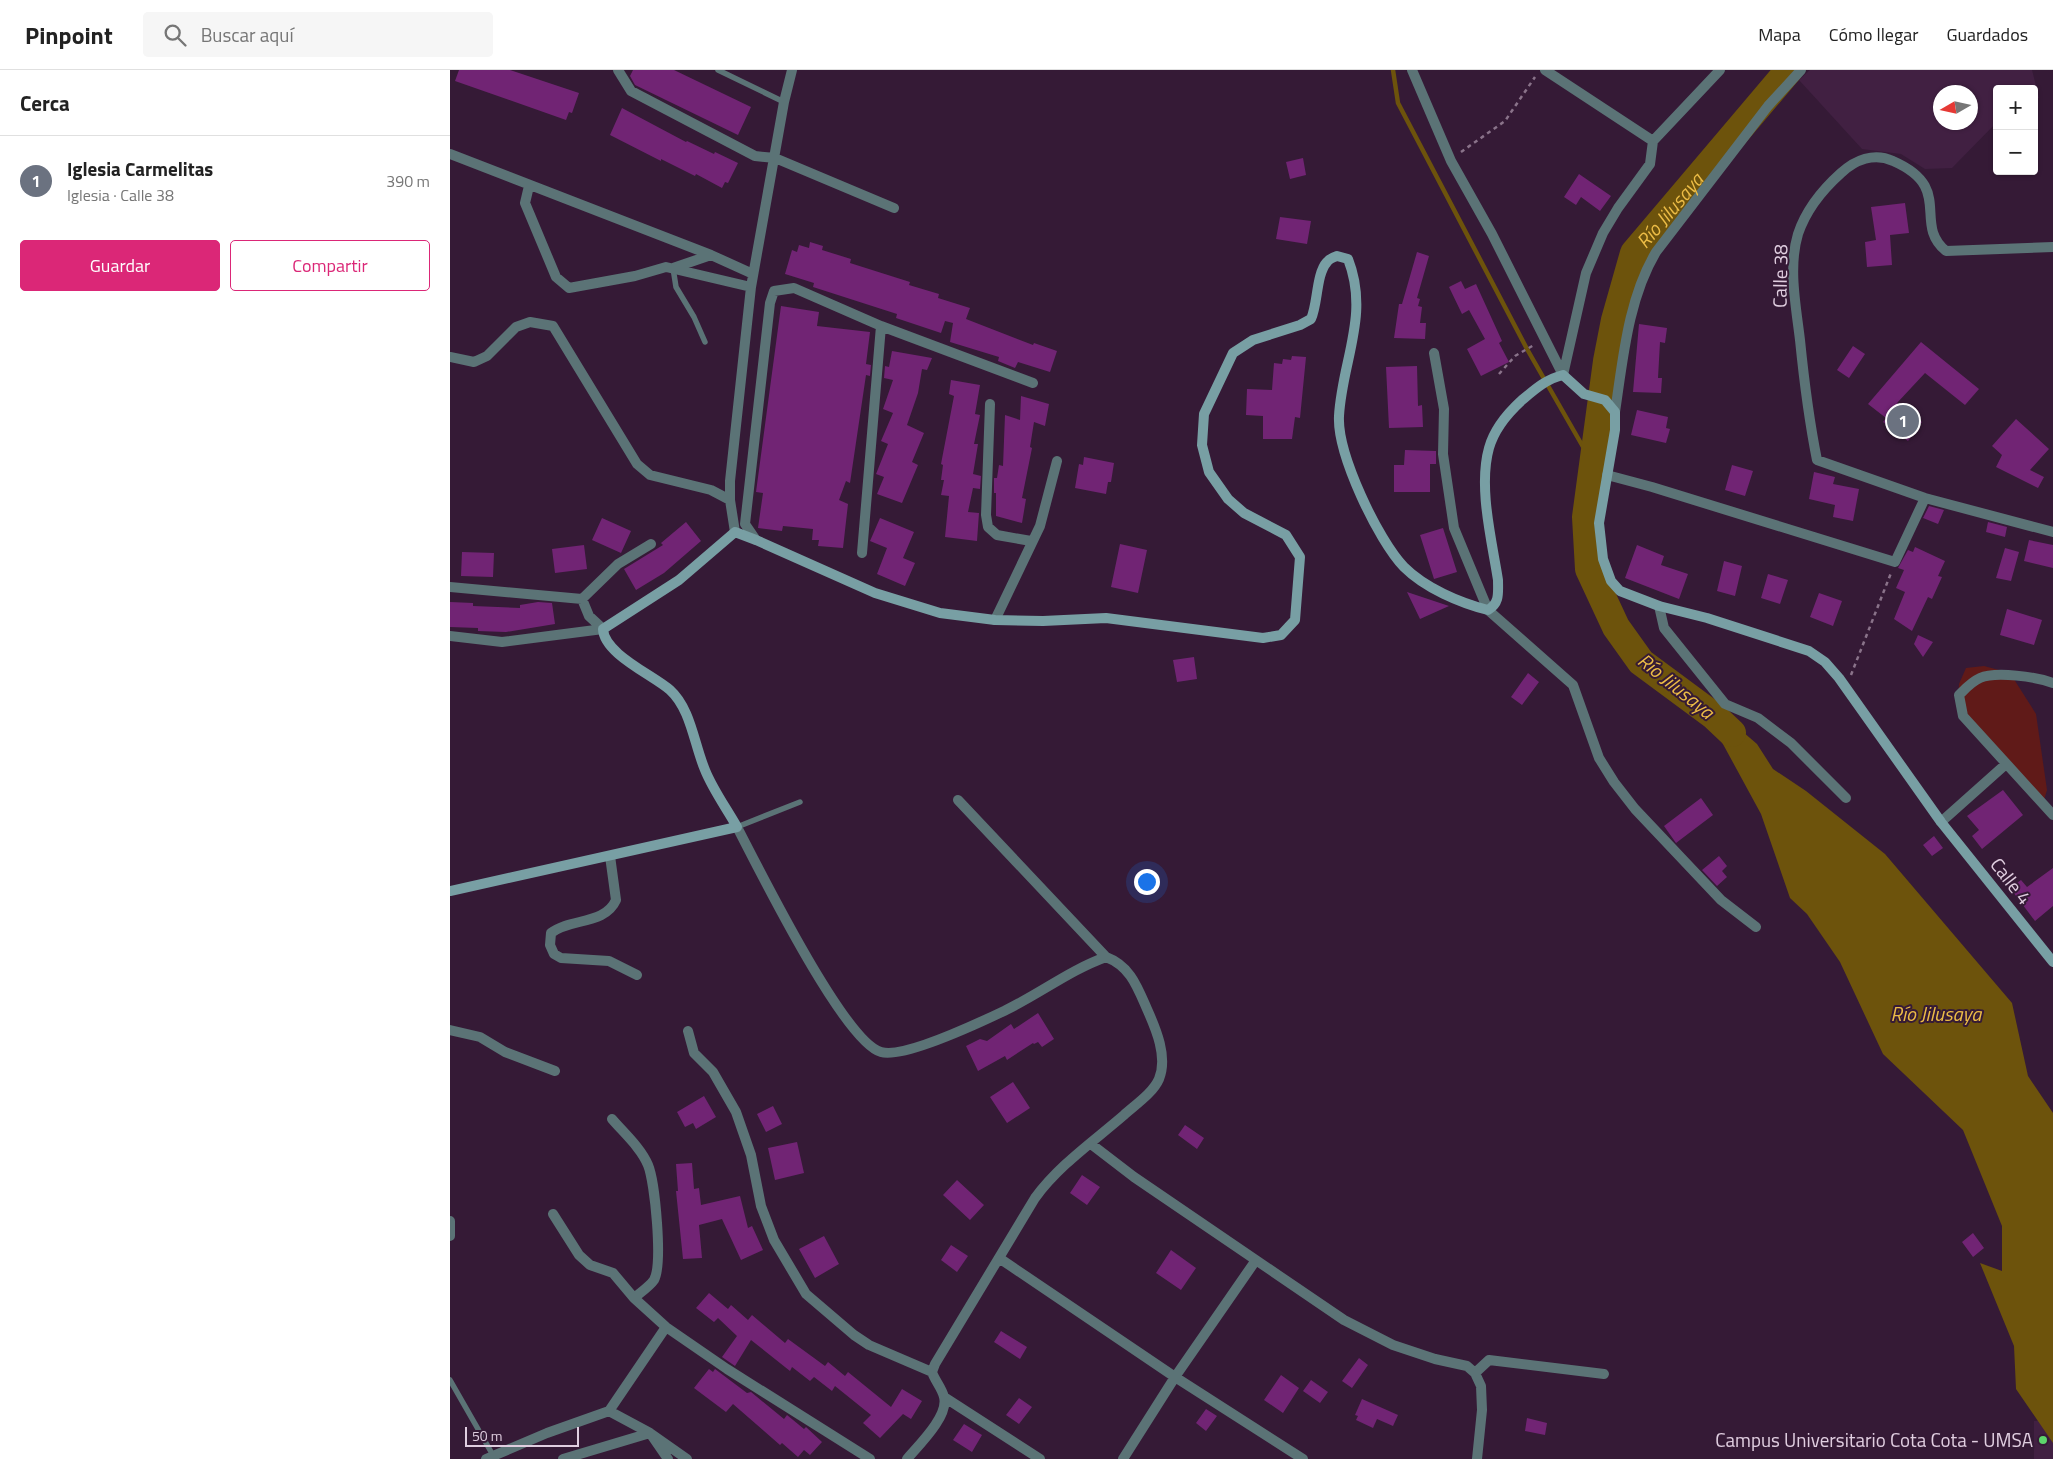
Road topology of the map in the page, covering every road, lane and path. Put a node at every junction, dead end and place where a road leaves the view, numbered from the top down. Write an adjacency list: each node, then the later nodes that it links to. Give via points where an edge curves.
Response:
1 (618, 70): 12 (street, via 631,91 656,106 755,156)
2 (718, 70): 9 (lane)
3 (792, 70): 9 (street)
4 (1412, 70): 13 (street)
5 (1540, 70): 13 (path, via 1505,121)
6 (1545, 70): 10 (street)
7 (1720, 70): 10 (street)
8 (1801, 70): 30 (street, via 1768,106 1646,269 1633,314)
9 (784, 102): 12 (street)
10 (1653, 141): 27 (street, via 1650,164 1603,233 1586,273)
11 (450, 154): 14 (street)
12 (775, 158): 15 (street); 19 (street)
13 (1451, 161): 27 (street, via 1492,234)
14 (530, 186): 17 (street); 18 (street, via 525,203 556,277 568,288)
15 (894, 208)
16 (2053, 246): 33 (street, Calle 38, via 1946,251 1934,236 1927,188 1920,177 1892,160 1876,157 1851,164 1828,184 1814,202 1801,228 1795,252 1795,298 1808,414 1817,460)
17 (710, 255): 18 (street); 19 (street)
18 (673, 268): 20 (street); 22 (lane, via 676,287)
19 (753, 274): 20 (street)
20 (751, 286): 34 (street)
21 (881, 326): 28 (street); 37 (street, via 794,288 774,291 745,524); 40 (street)
22 (705, 342)
23 (1530, 347): 26 (path, via 1515,356)
24 (1434, 353): 45 (street, via 1444,409 1443,454 1454,528)
25 (450, 357): 34 (street, via 474,362 487,356 516,327 530,322 553,326 637,464 650,475 711,490)
26 (1499, 374)
27 (1562, 375): 30 (street, via 1591,397 1605,400); 45 (street, via 1539,385 1516,406 1500,425 1489,447 1486,478 1499,596 1495,606)
28 (1033, 383)
29 (990, 404): 38 (street, via 988,527 997,535)
30 (1615, 412): 32 (street, Calle 4)
31 (1057, 461): 38 (street, via 1040,526)
32 (1607, 475): 41 (street); 44 (street, Calle 4, via 1599,523 1603,559 1611,581 1620,591)
33 (1925, 498): 36 (street); 41 (street)
34 (730, 500): 35 (street)
35 (735, 532): 37 (street); 47 (street, via 679,580)
36 (2053, 532)
37 (756, 540): 46 (street, via 875,593 940,613)
38 (1031, 541): 46 (street)
39 (651, 544): 43 (street, via 618,564)
40 (862, 553)
41 (1895, 562): 50 (path)
42 (450, 587): 43 (street)
43 (582, 599): 47 (street, via 589,616)
44 (1660, 606): 50 (street, Calle 4, via 1809,651 1825,662); 52 (street, via 1664,628 1725,704 1758,718 1791,743)
45 (1488, 610): 46 (street, via 1457,599 1405,568 1387,545 1356,483 1342,445 1339,418 1356,332 1357,306 1351,267 1348,260 1337,256 1327,261 1322,271 1311,320 1253,340 1233,353 1204,414 1202,445 1209,472 1244,513 1286,535 1300,557 1295,620 1281,635 1263,638 1106,618 1043,622); 60 (street, via 1573,685 1598,758 1614,782 1721,900)
46 (995, 620)
47 (603, 629): 48 (street, via 502,642); 57 (street, via 603,634 620,656 669,690 682,704 706,772)
48 (450, 636)
49 (2053, 683): 51 (street, via 2040,679 1981,677 1958,695 1963,716)
50 (1846, 688): 56 (street, Calle 4)
51 (2006, 764): 55 (street); 56 (street)
52 (1846, 798)
53 (958, 800): 61 (street)
54 (800, 802): 57 (lane)
55 (2053, 815)
56 (1942, 822): 62 (street, Calle 4)
57 (737, 827): 58 (street); 61 (street, via 808,960 853,1028 881,1052 896,1052 941,1039 1007,1009 1081,966)
58 (610, 856): 59 (street); 63 (street, via 616,900 613,907 604,915 560,926 551,933 550,945 554,954 561,958 609,961)
59 (450, 891)
60 (1756, 927)
61 (1106, 957): 68 (street, via 1120,962 1133,978 1152,1019 1163,1058 1158,1080 1141,1100)
62 (2053, 962)
63 (637, 975)
64 (450, 1030): 66 (street, via 480,1037 505,1052)
65 (688, 1030): 76 (street, via 694,1053 713,1072 736,1112 751,1155 761,1206 774,1240 806,1294 869,1345)
66 (555, 1071)
67 (612, 1119): 74 (street, via 648,1165 651,1182 658,1265 654,1280)
68 (1091, 1144): 72 (street, via 1046,1182); 73 (street)
69 (553, 1214): 74 (street, via 579,1255 590,1265 613,1273)
70 (450, 1221): 71 (street)
71 (450, 1236)
72 (999, 1258): 76 (street); 79 (street)
73 (1256, 1260): 77 (street, via 1344,1320 1393,1345 1468,1366); 79 (street)
74 (634, 1298): 75 (street)
75 (666, 1327): 82 (street); 88 (street)
76 (932, 1372): 81 (street)
77 (1475, 1373): 78 (street, via 1489,1360); 93 (street, via 1482,1410)
78 (1604, 1374)
79 (1175, 1378): 91 (street); 92 (street)
80 (450, 1380): 84 (lane)
81 (944, 1397): 89 (street, via 939,1419); 90 (street)
82 (609, 1411): 83 (street); 84 (street, via 539,1436)
83 (650, 1433): 85 (street); 86 (street); 87 (street)
84 (491, 1458)
85 (563, 1459)
86 (668, 1459)
87 (686, 1459)
88 (870, 1459)
89 (907, 1459)
90 (1040, 1459)
91 (1124, 1459)
92 (1303, 1459)
93 (1477, 1459)

